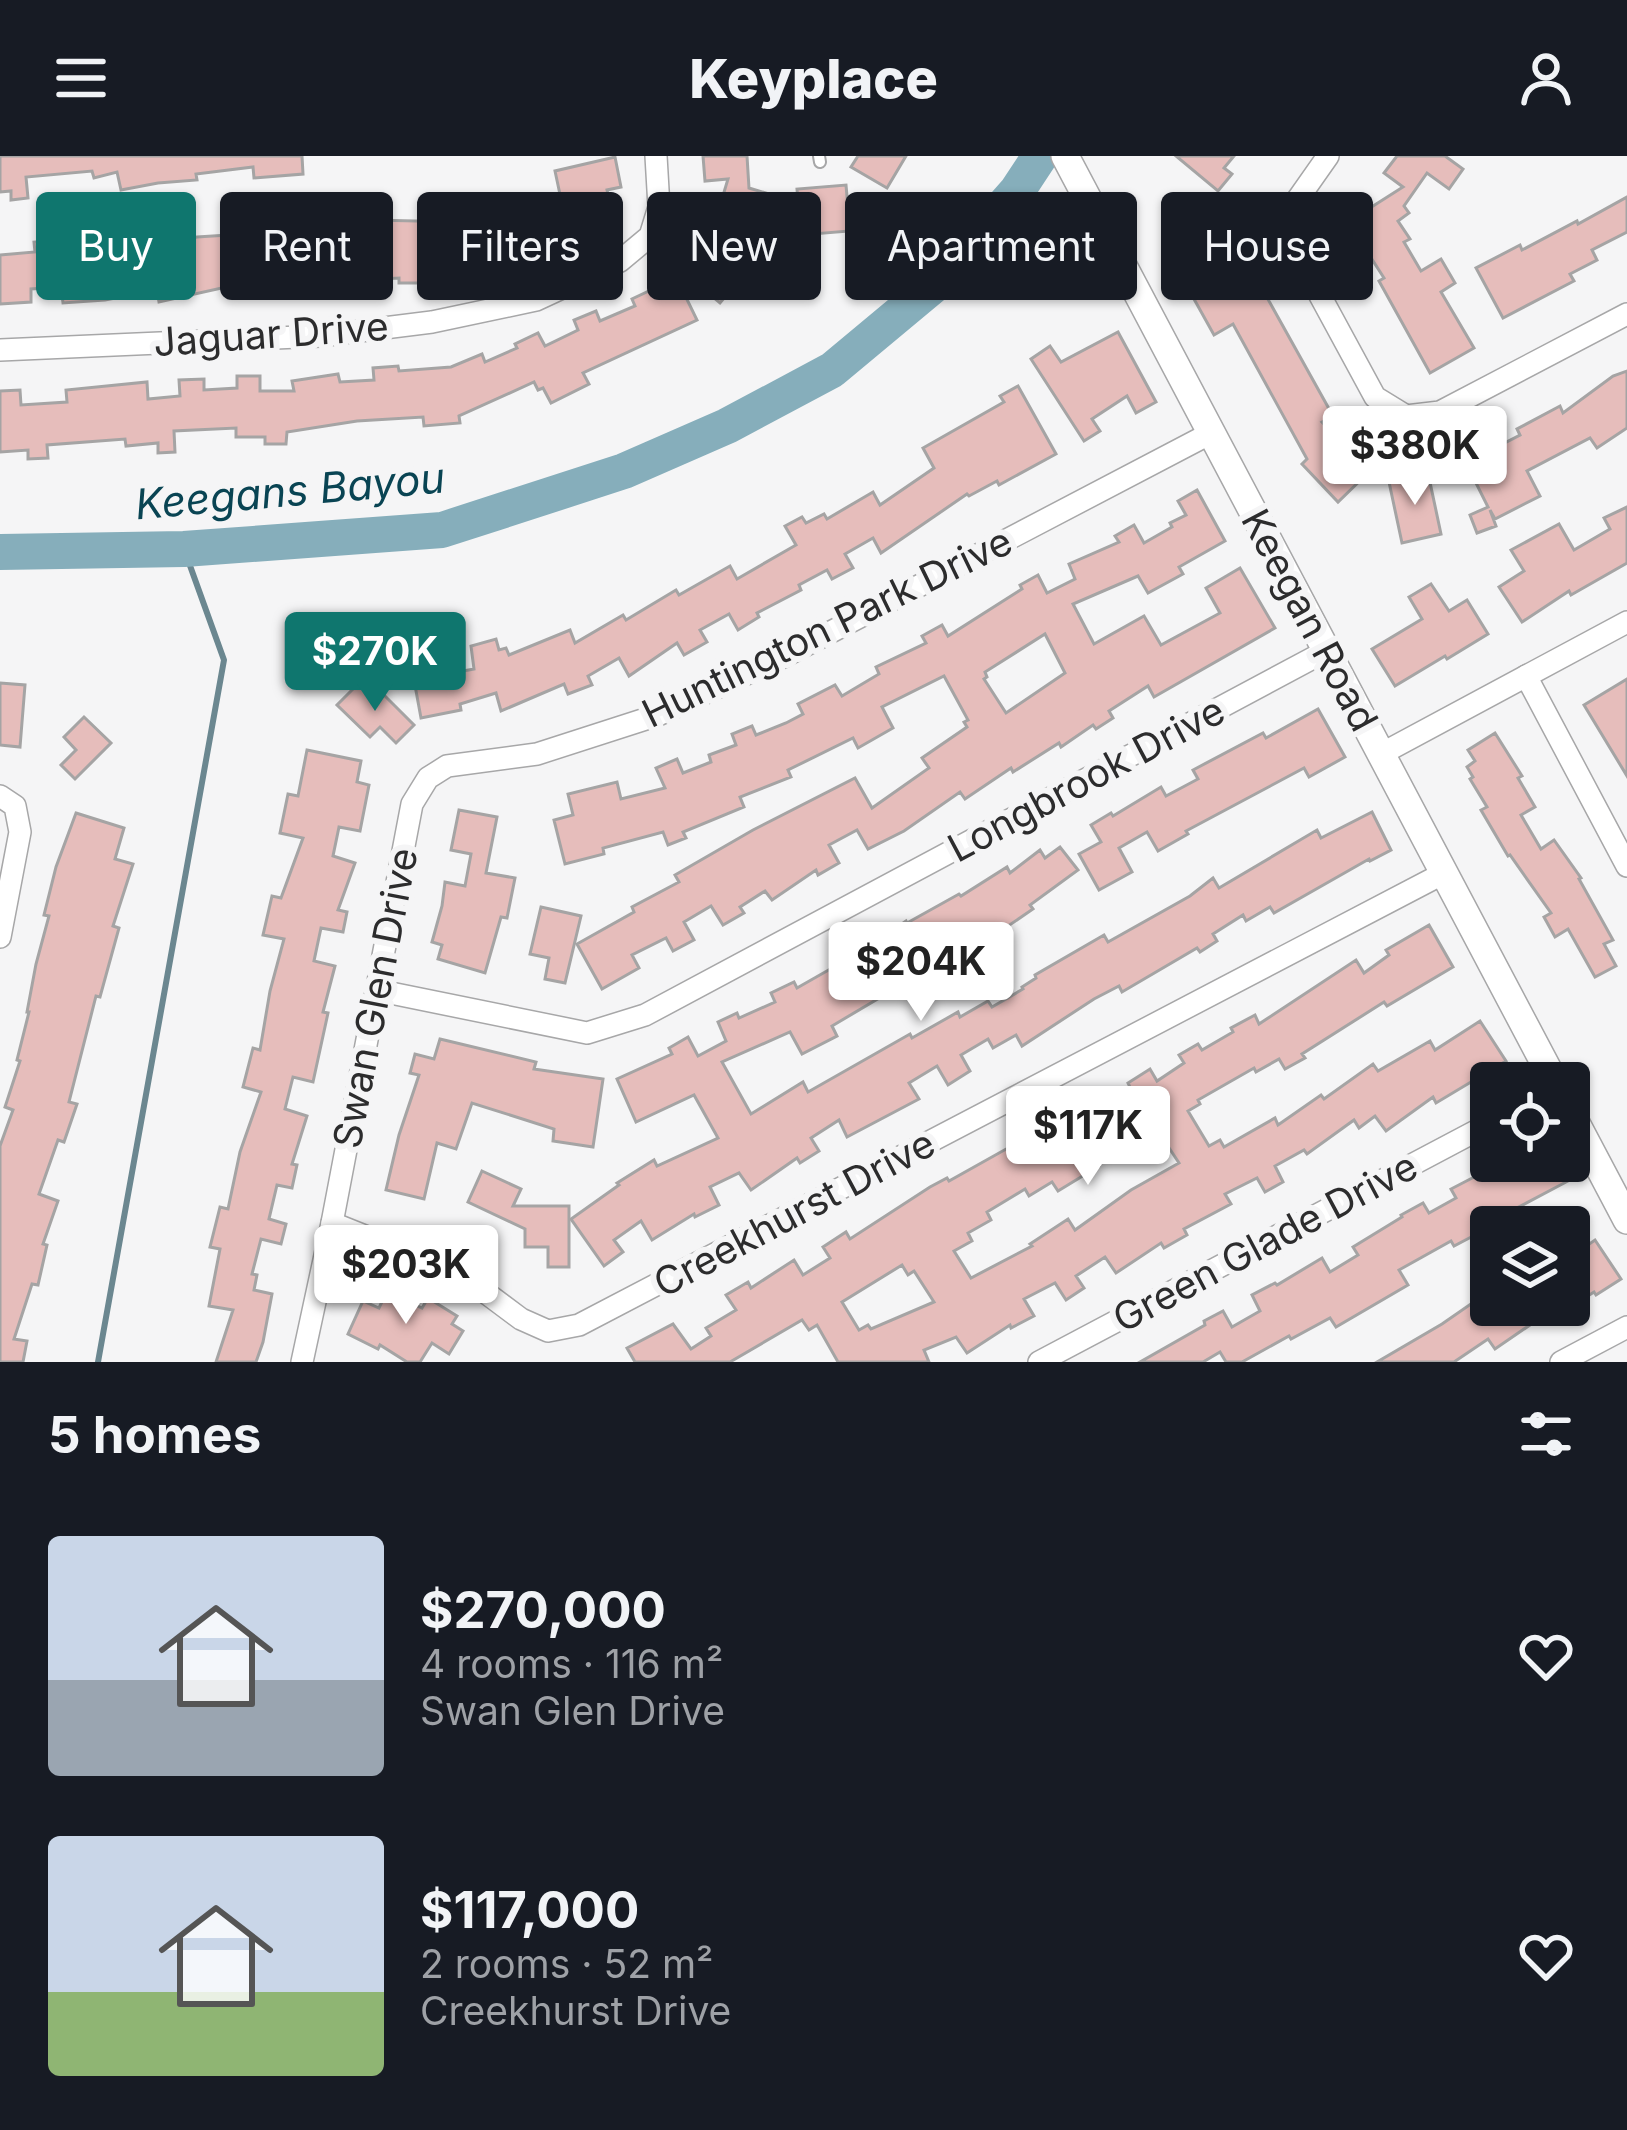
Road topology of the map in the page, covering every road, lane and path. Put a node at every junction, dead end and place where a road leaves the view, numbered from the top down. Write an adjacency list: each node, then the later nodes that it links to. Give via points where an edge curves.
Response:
1 (656, 156): 5 (street, Jaguar Drive, via 659,207 650,236 620,261 540,298 320,336)
2 (1328, 156): 4 (street, via 1295,202 1290,227 1298,255 1375,397 1406,416 1440,412)
3 (1067, 160): 6 (street, Keegan Road)
4 (1627, 314)
5 (0, 350)
6 (1211, 433): 8 (street, Keegan Road); 11 (street, Huntington Park Drive, via 658,715 537,754 447,766)
7 (1627, 622): 9 (street)
8 (1326, 651): 10 (street, Keegan Road); 16 (street, Longbrook Drive, via 645,1016 587,1034)
9 (1526, 676): 10 (street); 13 (street)
10 (1381, 754): 14 (street, Keegan Road)
11 (428, 778): 16 (street, Swan Glen Drive, via 412,804)
12 (8, 801): 15 (street, via 20,832)
13 (1627, 866)
14 (1444, 873): 17 (street, Keegan Road); 21 (street, Creekhurst Drive, via 579,1325 548,1331 462,1275)
15 (0, 937)
16 (376, 990): 21 (street, Swan Glen Drive)
17 (1544, 1062)
18 (1470, 1134): 24 (street, Green Glade Drive)
19 (1590, 1150): 20 (street)
20 (1627, 1220)
21 (332, 1222): 23 (street, Swan Glen Drive)
22 (1627, 1327): 25 (street)
23 (302, 1362)
24 (1039, 1362)
25 (1561, 1362)

